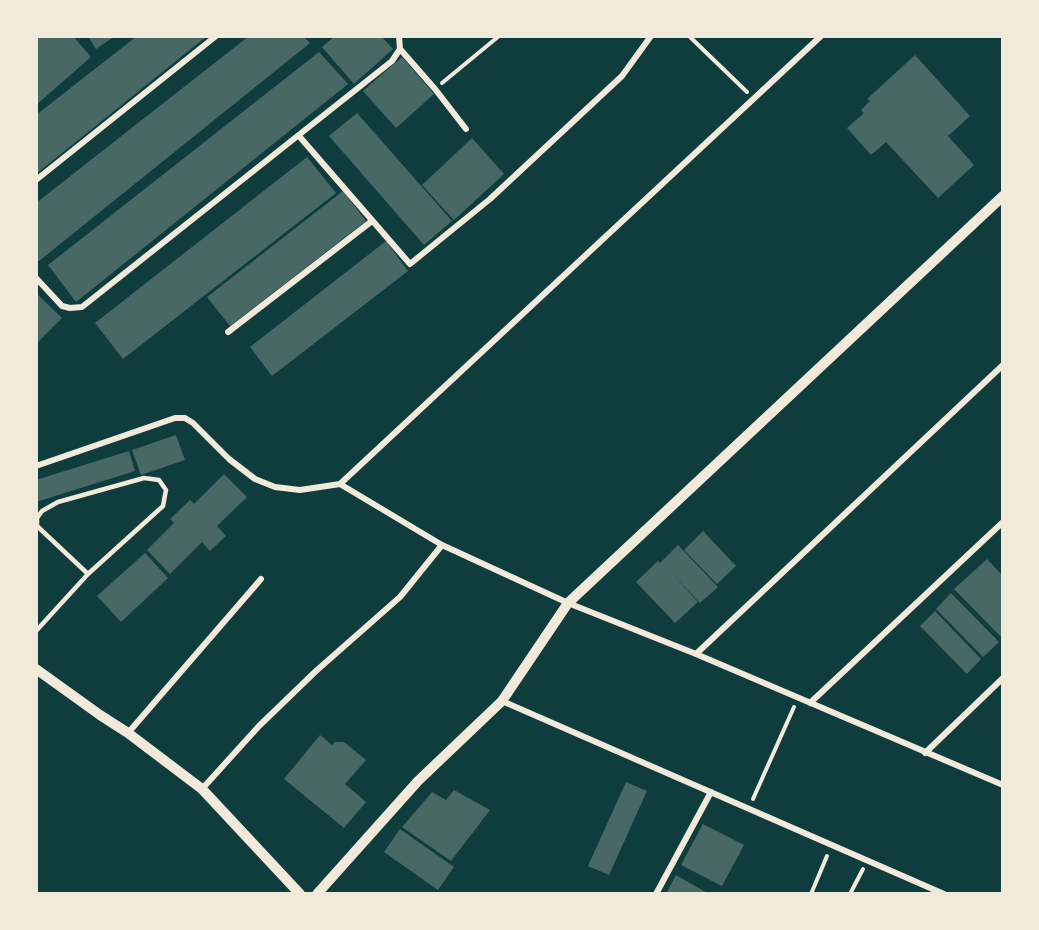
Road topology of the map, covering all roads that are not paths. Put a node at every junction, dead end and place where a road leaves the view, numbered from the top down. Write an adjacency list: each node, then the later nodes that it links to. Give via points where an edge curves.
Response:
1 (216, 36): 8 (street)
2 (399, 36): 5 (street)
3 (651, 36): 10 (street, via 622,76 490,199 410,264)
4 (821, 36): 15 (street)
5 (400, 49): 6 (street); 7 (street, via 392,61)
6 (466, 129)
7 (299, 136): 10 (street); 11 (street, via 82,307 62,306)
8 (36, 180)
9 (1003, 196): 20 (street)
10 (372, 221): 12 (street)
11 (36, 278)
12 (228, 332)
13 (1003, 365): 22 (street)
14 (36, 466): 15 (street, via 175,418 185,418 255,479 275,487 300,490)
15 (340, 484): 17 (street)
16 (1003, 522): 26 (street)
17 (442, 545): 20 (street); 30 (street, via 400,597 267,718)
18 (88, 574): 18 (lane, via 163,506 166,490 159,480 144,478 58,502 42,511 37,526); 21 (lane)
19 (261, 579): 27 (street)
20 (568, 603): 22 (street); 25 (street)
21 (36, 631)
22 (696, 654): 26 (street)
23 (36, 669): 27 (street)
24 (1003, 678): 28 (street)
25 (502, 701): 31 (street); 33 (street, via 418,781)
26 (810, 703): 28 (street)
27 (128, 733): 30 (street)
28 (925, 753): 29 (street)
29 (1003, 785)
30 (202, 789): 32 (street)
31 (711, 792): 34 (street); 35 (street)
32 (300, 894)
33 (317, 894)
34 (656, 894)
35 (944, 894)

